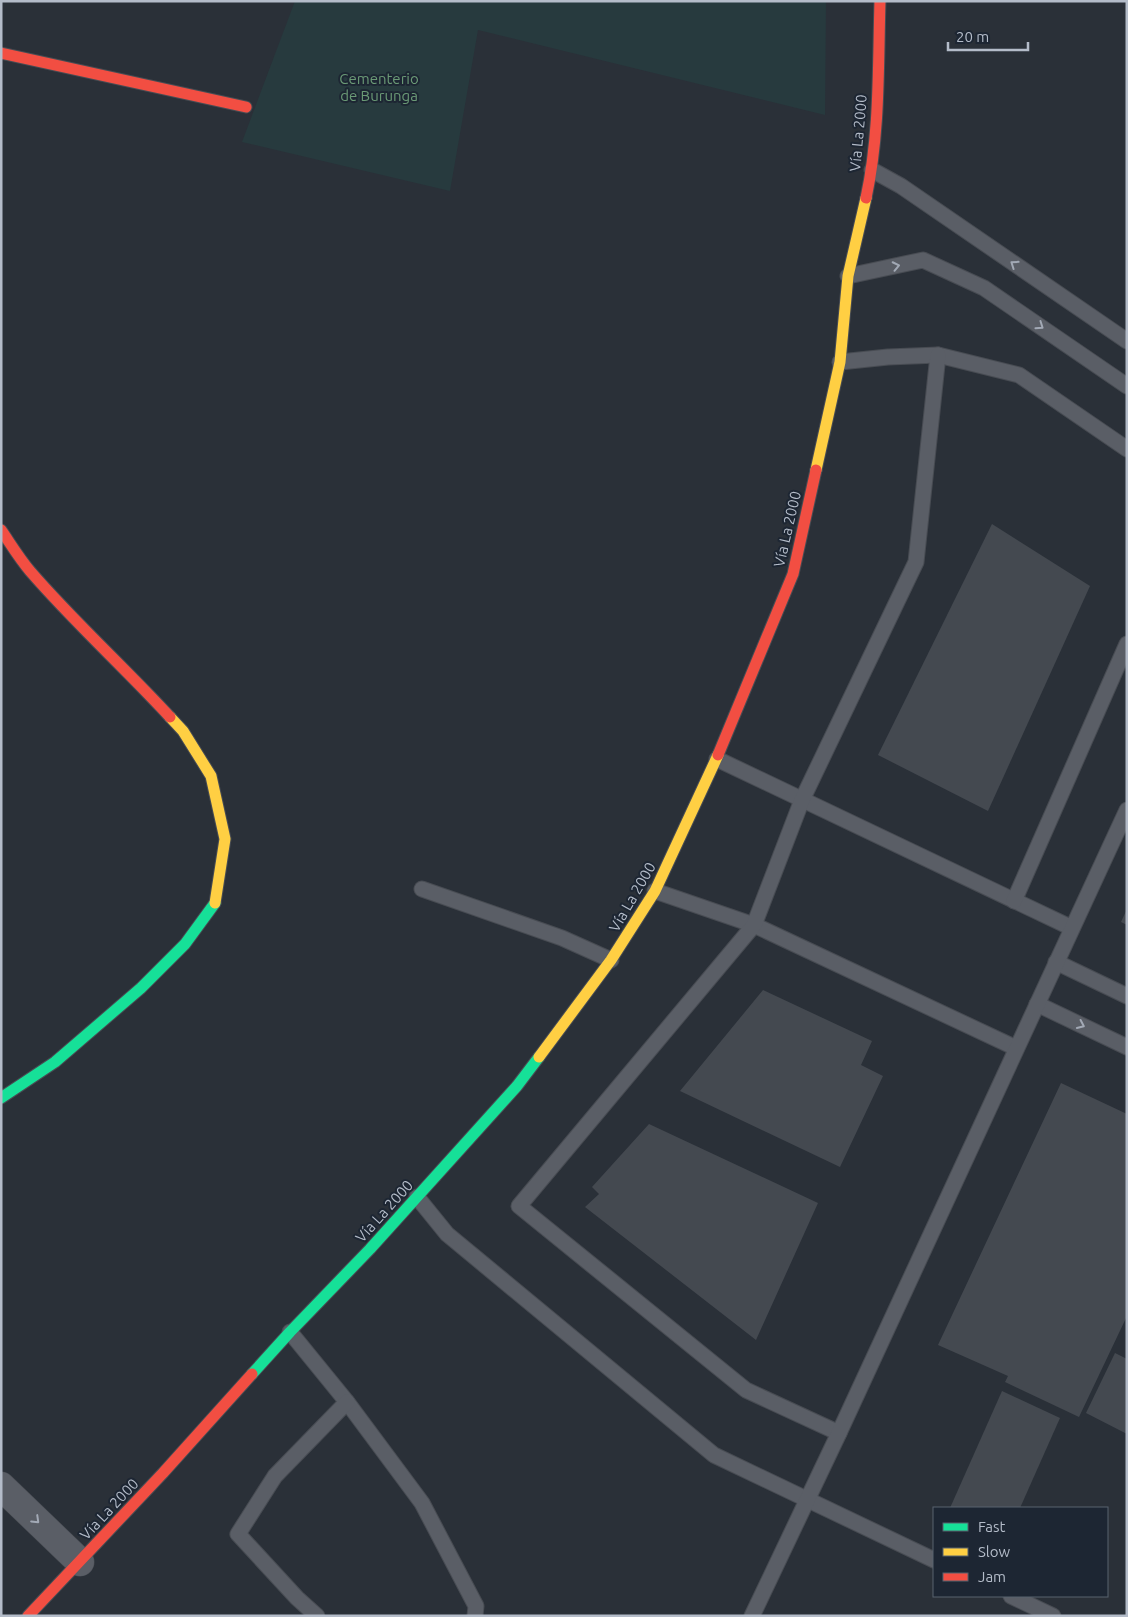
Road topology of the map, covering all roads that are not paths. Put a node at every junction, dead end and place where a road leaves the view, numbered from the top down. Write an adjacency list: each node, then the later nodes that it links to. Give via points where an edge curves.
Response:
1 (880, 1): 4 (street, Vía La 2000)
2 (1, 53): 3 (street)
3 (246, 107)
4 (872, 170): 5 (street, Vía La 2000); 6 (lane, one-way to 4, via 901,186)
5 (848, 276): 8 (street, Vía La 2000); 9 (lane, one-way to 9, via 923,260 984,288)
6 (1127, 341)
7 (938, 355): 8 (lane); 10 (lane, via 1019,375); 14 (lane, via 916,562)
8 (840, 362): 13 (street, Vía La 2000, via 793,574)
9 (1127, 386)
10 (1127, 449)
11 (1, 530): 27 (street, via 28,569 183,731 211,776 225,839 216,903 185,944 141,988 55,1062)
12 (1127, 644): 18 (lane)
13 (717, 759): 14 (lane); 17 (street, Vía La 2000)
14 (802, 800): 18 (lane); 19 (lane)
15 (1127, 810): 20 (lane)
16 (422, 889): 21 (lane, via 562,938)
17 (655, 891): 19 (lane); 21 (street, Vía La 2000)
18 (1014, 901): 20 (lane)
19 (754, 925): 26 (lane); 31 (lane, via 519,1206 746,1390)
20 (1072, 928): 22 (lane)
21 (611, 960): 28 (street, Vía La 2000, via 516,1086)
22 (1056, 962): 23 (lane); 24 (lane)
23 (1127, 996)
24 (1037, 1004): 25 (lane, one-way to 25); 26 (lane)
25 (1127, 1047)
26 (1016, 1048): 31 (lane)
27 (1, 1098)
28 (417, 1197): 29 (street, Vía La 2000); 33 (lane, via 447,1234 714,1455)
29 (290, 1332): 30 (lane); 35 (street, Vía La 2000)
30 (346, 1402): 38 (lane, via 275,1476 238,1534); 39 (lane, via 422,1503 476,1606)
31 (839, 1433): 33 (lane)
32 (1, 1486): 35 (street, one-way to 35)
33 (808, 1500): 34 (lane); 40 (lane)
34 (933, 1560)
35 (80, 1562): 37 (street, Vía La 2000)
36 (1013, 1597): 41 (lane)
37 (28, 1616)
38 (317, 1616)
39 (475, 1616)
40 (752, 1616)
41 (1053, 1616)

